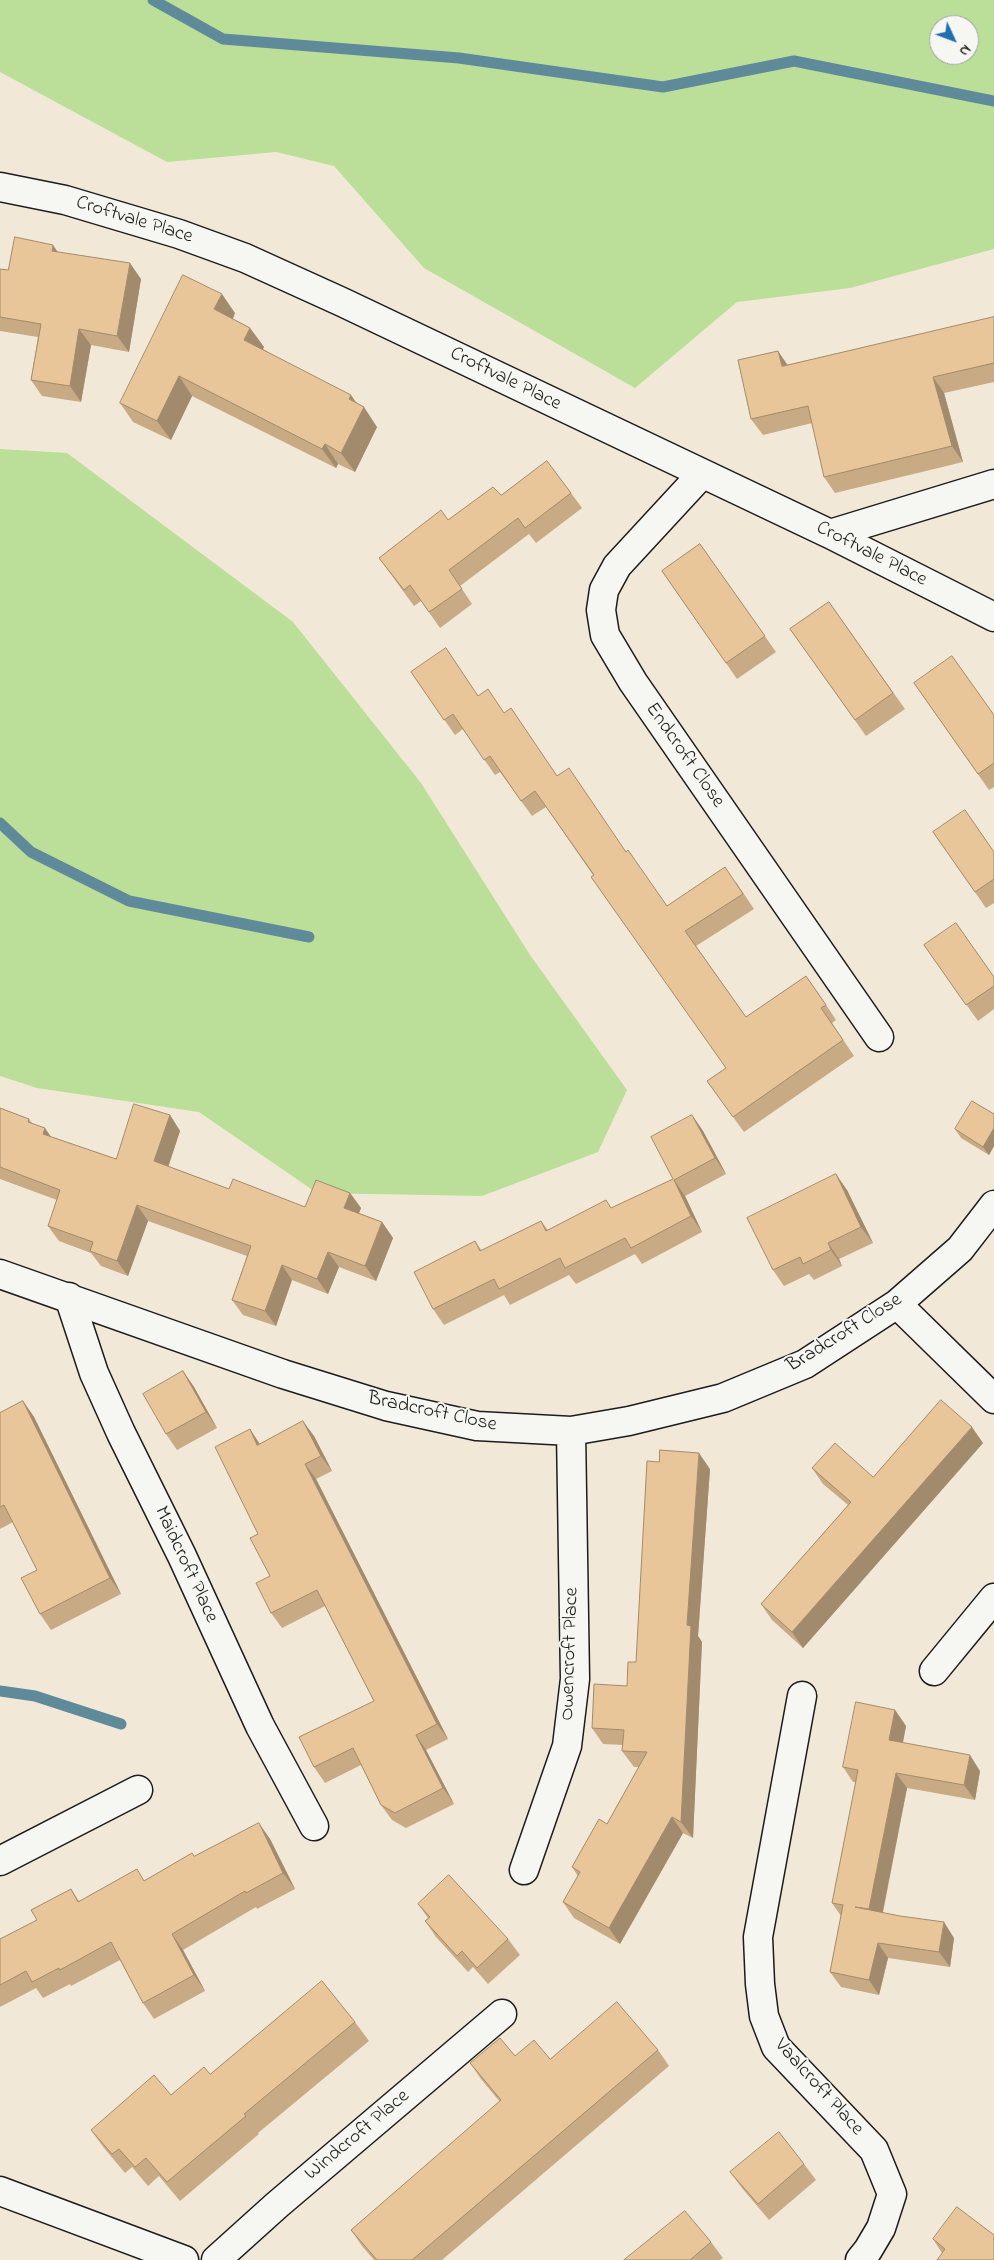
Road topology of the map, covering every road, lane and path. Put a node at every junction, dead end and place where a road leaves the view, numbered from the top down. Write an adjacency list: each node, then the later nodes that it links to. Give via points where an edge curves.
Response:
1 (0, 187): 2 (street, Croftvale Place, via 65,200 179,234 244,258)
2 (702, 474): 4 (street, Croftvale Place); 6 (street, Endcroft Close, via 617,566 604,590 601,610 605,635 639,690)
3 (994, 484): 4 (street)
4 (830, 534): 5 (street, Croftvale Place)
5 (994, 617)
6 (879, 1037)
7 (994, 1205): 10 (street, Bradcroft Close, via 960,1249)
8 (0, 1274): 9 (street, Bradcroft Close)
9 (69, 1297): 12 (street, Bradcroft Close, via 283,1374 386,1406 477,1426); 17 (street, Maidcroft Place, via 94,1373 121,1433 260,1726)
10 (897, 1304): 11 (street); 12 (street, Bradcroft Close, via 805,1364 723,1398 629,1421)
11 (994, 1399)
12 (571, 1431): 19 (street, Owencroft Place, via 574,1688 568,1746)
13 (994, 1598): 14 (street)
14 (934, 1671)
15 (802, 1696): 24 (street, Vaalcroft Place, via 758,1937 760,1984 764,2016 776,2047 874,2150 892,2194 881,2228)
16 (138, 1790): 18 (street)
17 (314, 1826)
18 (0, 1861)
19 (524, 1870)
20 (502, 2014): 23 (street, Windcroft Place)
21 (0, 2191): 22 (street)
22 (184, 2260)
23 (216, 2260)
24 (860, 2260)

